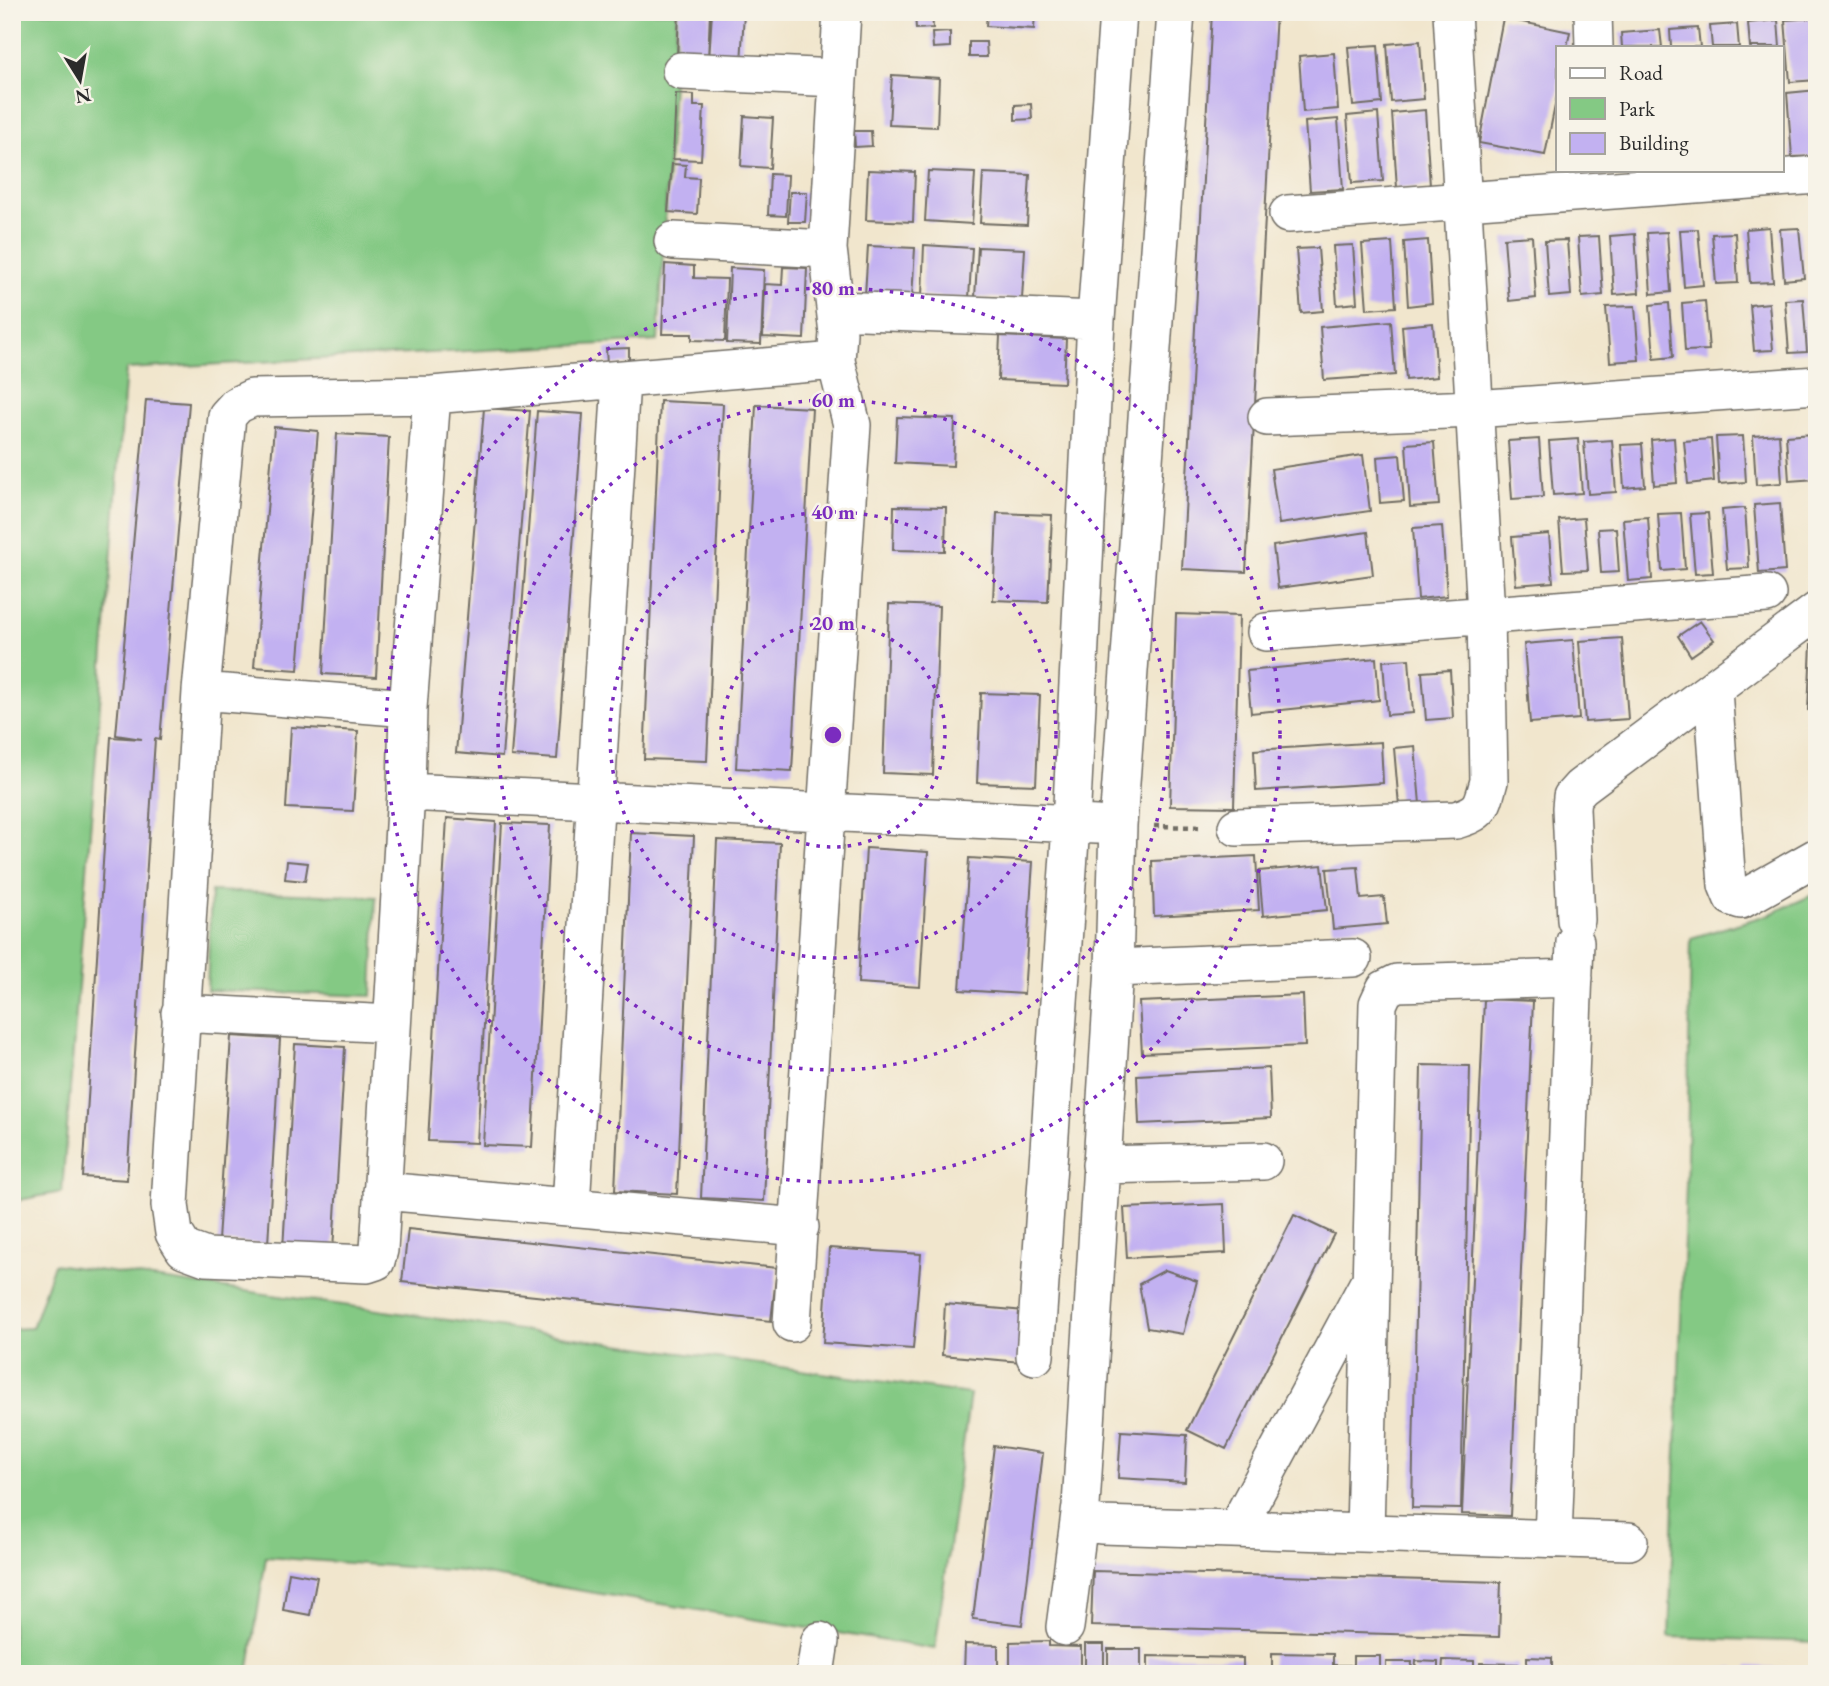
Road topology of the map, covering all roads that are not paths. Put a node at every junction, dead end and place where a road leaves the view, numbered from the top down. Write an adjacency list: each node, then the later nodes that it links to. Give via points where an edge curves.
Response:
1 (842, 12): 8 (street)
2 (1118, 12): 16 (street)
3 (1176, 12): 34 (street)
4 (1452, 12): 11 (street)
5 (1593, 12): 6 (street)
6 (1594, 46)
7 (681, 71): 8 (street)
8 (838, 78): 14 (street)
9 (1817, 175): 10 (street)
10 (1599, 180): 11 (street)
11 (1461, 200): 12 (street); 21 (street)
12 (1288, 214)
13 (673, 241): 14 (street)
14 (828, 249): 15 (street)
15 (836, 310): 16 (street); 17 (street)
16 (1096, 320): 33 (street)
17 (836, 361): 18 (street); 32 (street, via 852,425)
18 (621, 380): 20 (street); 31 (street)
19 (1817, 385): 21 (street)
20 (432, 395): 28 (street, via 252,398 227,416); 29 (street)
21 (1474, 409): 22 (street); 25 (street)
22 (1267, 417)
23 (1767, 594): 25 (street)
24 (1817, 611): 27 (street)
25 (1486, 614): 26 (street); 35 (street, via 1489,781 1476,814 1455,820)
26 (1266, 632)
27 (1713, 690): 36 (street, via 1727,886 1732,897 1741,900); 39 (street, via 1573,797)
28 (201, 691): 29 (street); 40 (street)
29 (408, 708): 30 (street)
30 (406, 792): 31 (street); 41 (street)
31 (596, 800): 32 (street); 45 (street)
32 (825, 810): 33 (street); 46 (street)
33 (1071, 825): 34 (street); 49 (street)
34 (1118, 825): 38 (street)
35 (1237, 827)
36 (1817, 857)
37 (1353, 958): 38 (street)
38 (1114, 968): 43 (street)
39 (1574, 978): 47 (street, via 1397,983 1385,989 1378,1004); 53 (street)
40 (180, 1013): 41 (street); 44 (street, via 170,1205 174,1233 184,1249 206,1257 367,1264 376,1261 379,1250)
41 (392, 1024): 44 (street)
42 (1263, 1161): 43 (street)
43 (1101, 1165): 50 (street)
44 (382, 1191): 45 (street)
45 (571, 1206): 46 (street)
46 (800, 1227): 48 (street)
47 (1371, 1279): 51 (street); 52 (street)
48 (792, 1323)
49 (1035, 1356)
50 (1079, 1522): 51 (street); 55 (street)
51 (1236, 1529): 52 (street)
52 (1365, 1532): 53 (street)
53 (1553, 1539): 54 (street)
54 (1629, 1541)
55 (1065, 1627)

